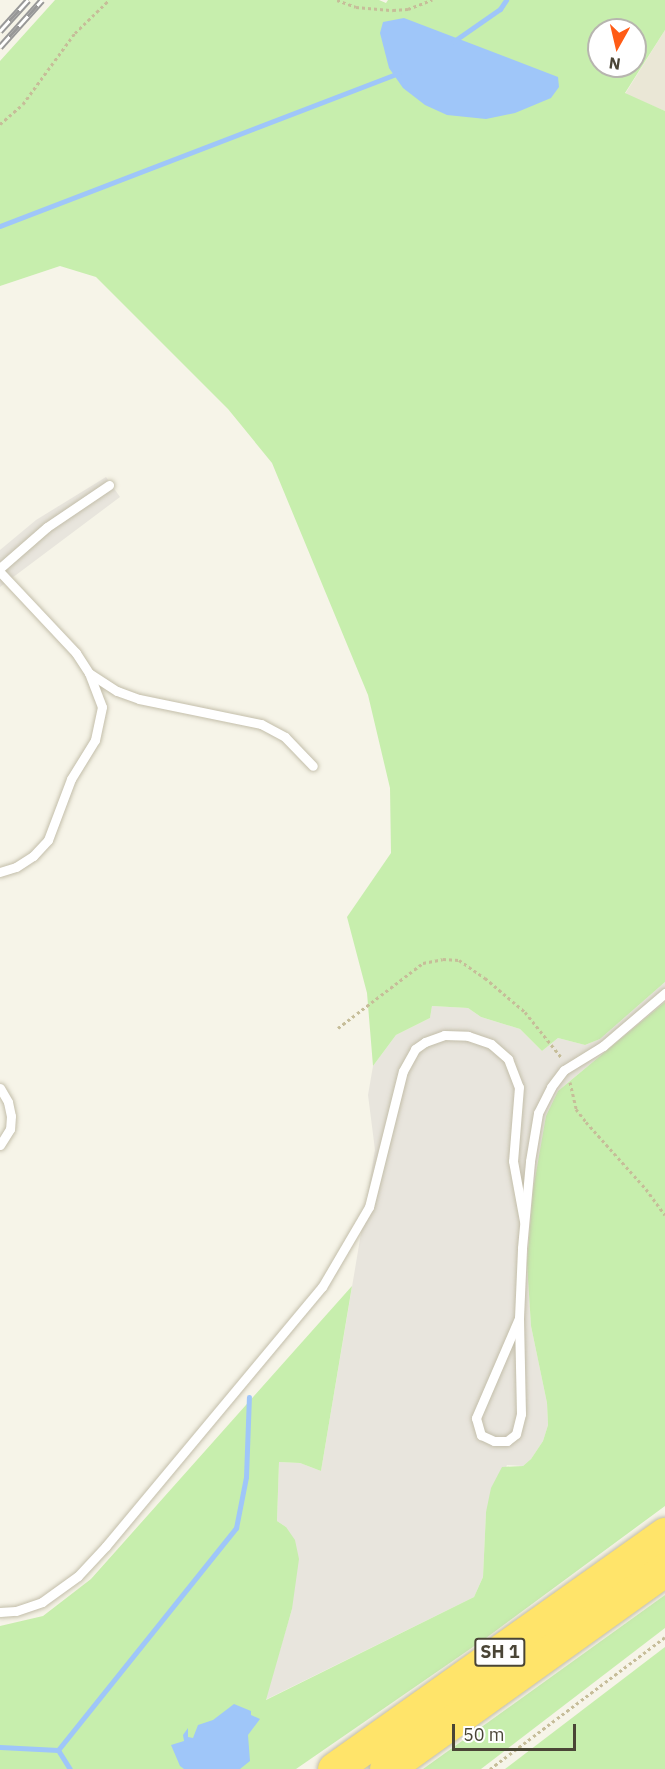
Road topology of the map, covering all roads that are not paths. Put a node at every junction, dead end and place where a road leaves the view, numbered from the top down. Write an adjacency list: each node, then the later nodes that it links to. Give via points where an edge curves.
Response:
1 (109, 485): 2 (lane, via 47,527)
2 (0, 570): 3 (lane, via 65,639)
3 (89, 673): 4 (lane, via 117,691 139,699 261,724 285,737); 5 (lane, via 102,707 95,740 71,779 48,840 33,856)
4 (313, 766)
5 (0, 872)
6 (665, 993): 9 (lane, via 603,1046 564,1070 551,1087 538,1113)
7 (0, 1088): 8 (lane, via 11,1116 10,1129)
8 (0, 1145)
9 (524, 1221): 10 (lane); 13 (lane, via 513,1161 519,1087 508,1059 491,1044 468,1036 444,1035 425,1042 415,1049 403,1071 369,1207 322,1287 78,1576 42,1602 16,1611)
10 (519, 1318): 10 (lane, via 522,1414 516,1434 507,1441 495,1441 481,1436 476,1418)
11 (665, 1534): 14 (highway, SH 1)
12 (665, 1569): 15 (highway, SH 1)
13 (0, 1611)
14 (334, 1769)
15 (386, 1769)

